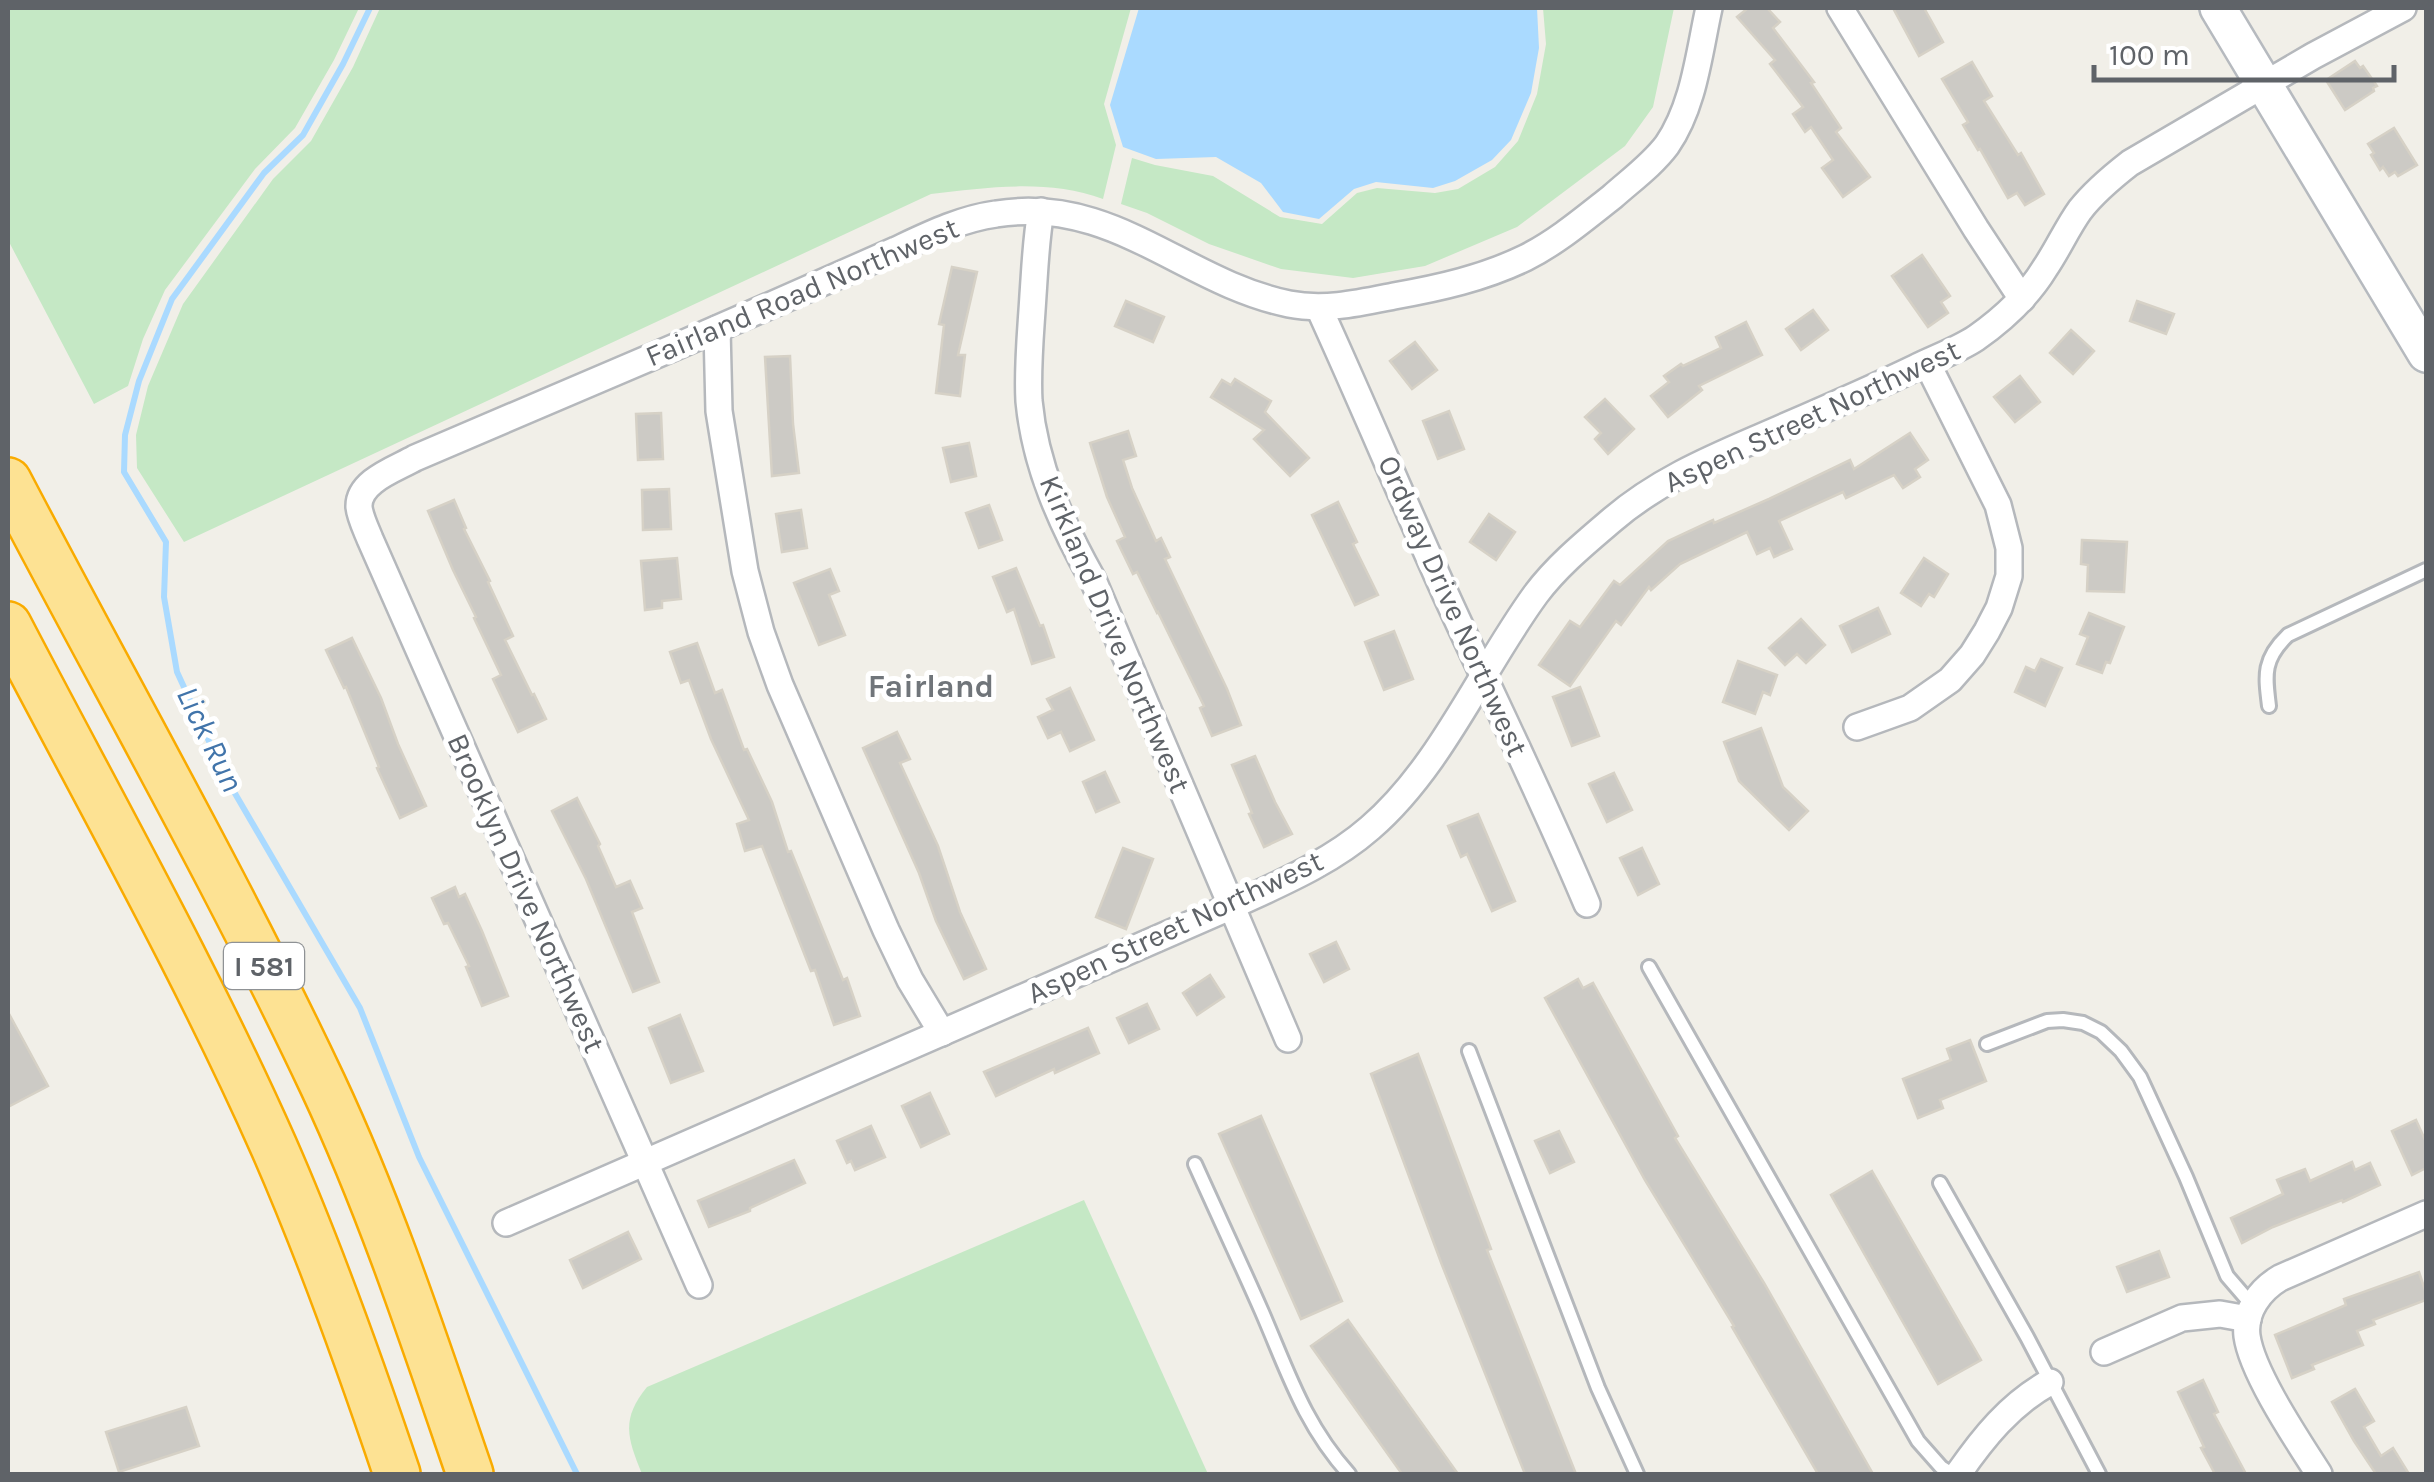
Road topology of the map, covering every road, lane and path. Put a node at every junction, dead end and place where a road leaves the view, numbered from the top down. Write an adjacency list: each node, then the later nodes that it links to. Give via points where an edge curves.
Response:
1 (1709, 8): 8 (street, Fairland Road Northwest, via 1690,93 1668,144 1580,222 1486,274)
2 (1840, 8): 7 (street)
3 (2218, 8): 5 (main road)
4 (2403, 8): 5 (street, Aspen Street Northwest)
5 (2265, 84): 7 (street, Aspen Street Northwest, via 2104,184); 10 (main road)
6 (1041, 211): 8 (street, Fairland Road Northwest, via 1100,222 1262,296); 9 (street, Fairland Road Northwest, via 951,225); 20 (street, Kirkland Drive Northwest, via 1028,362 1036,444 1070,539)
7 (2022, 298): 11 (street, Aspen Street Northwest, via 1972,340)
8 (1319, 308): 16 (street, Ordway Drive Northwest)
9 (717, 328): 13 (street, Fairland Road Northwest, via 414,458 372,482); 22 (street, via 719,411 761,632 886,930)
10 (2426, 352)
11 (1926, 363): 16 (street, Aspen Street Northwest, via 1660,485 1563,563); 18 (street, via 1998,505 2010,576 1987,631 1950,680 1910,708)
12 (8, 480): 36 (highway, I 581, via 324,1088 408,1294)
13 (360, 498): 26 (street, Brooklyn Drive Northwest, via 370,539)
14 (2426, 570): 17 (lane, via 2288,635 2268,660)
15 (8, 626): 35 (highway, I 581, via 273,1146 332,1287)
16 (1483, 676): 19 (street, Ordway Drive Northwest); 20 (street, Aspen Street Northwest, via 1420,773 1371,827 1346,848)
17 (2269, 706)
18 (1857, 727)
19 (1587, 904)
20 (1232, 906): 22 (street, Aspen Street Northwest); 23 (street, Kirkland Drive Northwest)
21 (1649, 967): 39 (lane, via 1918,1442)
22 (942, 1033): 26 (street, Aspen Street Northwest)
23 (1288, 1040)
24 (1986, 1044): 32 (lane, via 2063,1020 2101,1032 2121,1050)
25 (1469, 1051): 38 (lane)
26 (645, 1162): 30 (street, Aspen Street Northwest); 31 (street, Brooklyn Drive Northwest)
27 (1195, 1164): 37 (lane, via 1301,1406)
28 (1940, 1184): 34 (lane)
29 (2426, 1214): 32 (street, via 2280,1278)
30 (506, 1223)
31 (700, 1285)
32 (2250, 1312): 33 (street, via 2182,1318); 41 (street, via 2247,1336 2259,1372)
33 (2104, 1352)
34 (2050, 1382): 39 (street, via 2006,1414); 40 (lane)
35 (397, 1474)
36 (470, 1474)
37 (1349, 1474)
38 (1637, 1474)
39 (1955, 1474)
40 (2098, 1474)
41 (2319, 1474)

